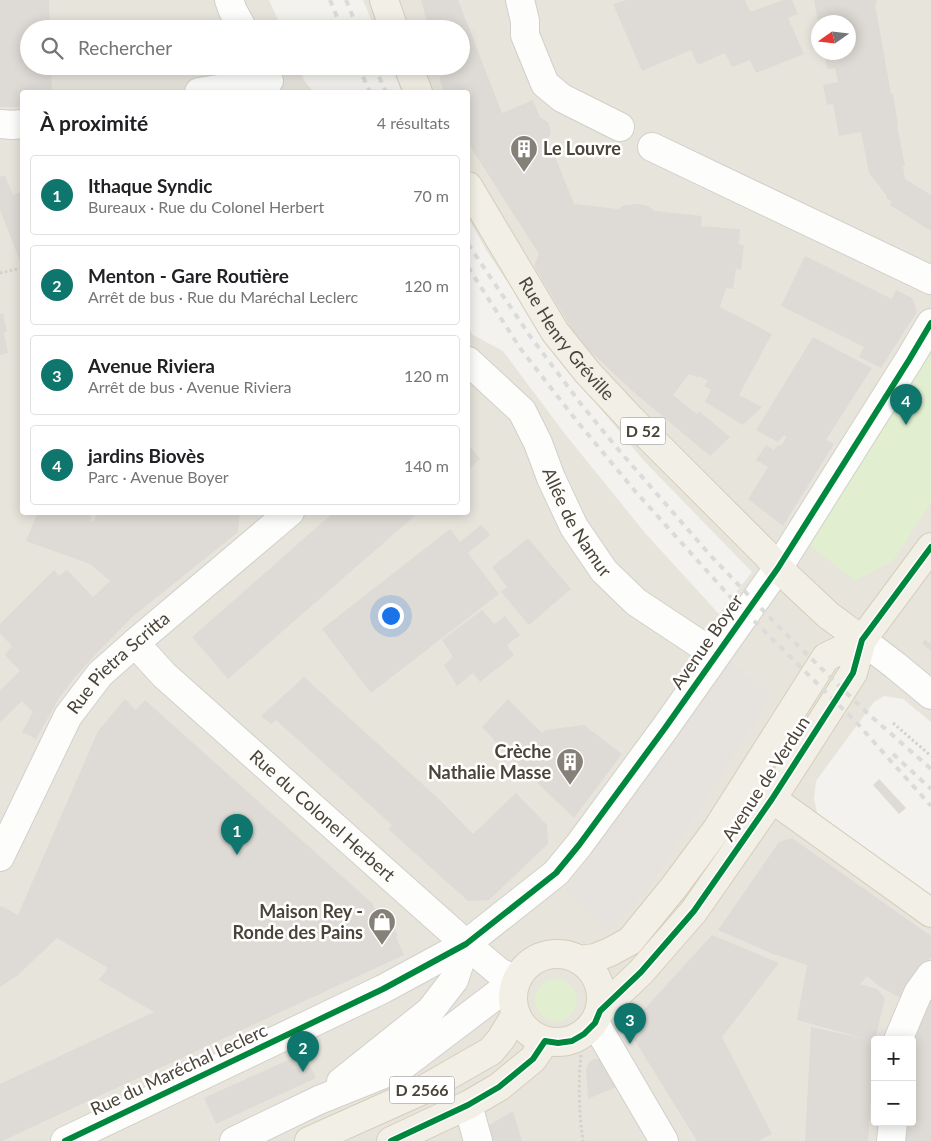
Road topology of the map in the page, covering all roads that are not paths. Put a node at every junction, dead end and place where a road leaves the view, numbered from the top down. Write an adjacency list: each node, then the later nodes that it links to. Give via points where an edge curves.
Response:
1 (229, 0): 4 (street)
2 (384, 0): 5 (main road)
3 (520, 0): 12 (street, via 526,21 525,35 545,84 562,98)
4 (238, 20)
5 (391, 20)
6 (411, 75): 9 (main road)
7 (268, 80): 8 (street)
8 (210, 90)
9 (417, 90)
10 (0, 124): 11 (street)
11 (20, 124)
12 (620, 127)
13 (652, 147): 15 (street)
14 (470, 189): 21 (main road, Rue Henry Gréville / D 52, via 555,332 588,373)
15 (931, 280)
16 (931, 324): 21 (street, Avenue Boyer)
17 (470, 363): 25 (street, Allée de Namur, via 522,410 574,527 604,571 636,602)
18 (286, 515): 24 (street, Rue Pietra Scritta)
19 (931, 547): 22 (main road, Avenue de Verdun)
20 (931, 567): 22 (street)
21 (778, 568): 23 (main road, Rue Henry Gréville / D 52, via 828,615); 25 (street, Avenue Boyer)
22 (893, 598): 23 (main road, Avenue de Verdun)
23 (862, 640): 26 (street); 27 (main road, Avenue de Verdun, via 826,656); 28 (main road, Avenue de Verdun, via 853,673)
24 (135, 643): 29 (street, Rue Pietra Scritta, via 100,674 68,716); 31 (street, Rue du Colonel Herbert, via 164,675)
25 (716, 655): 31 (street, Avenue Boyer, via 556,873)
26 (931, 695)
27 (747, 782): 28 (main road); 32 (main road, Avenue de Verdun, via 717,829 630,941 595,958)
28 (772, 799): 30 (main road); 36 (main road, Avenue de Verdun, via 694,912)
29 (0, 857)
30 (931, 913)
31 (466, 944): 34 (street, Rue du Colonel Herbert, via 499,972); 39 (street, via 454,980 430,1011); 42 (street, Rue du Maréchal Leclerc, via 383,989)
32 (580, 960): 34 (main road, via 551,954 524,968); 36 (main road, via 592,970 602,996)
33 (931, 975): 37 (street, via 918,993)
34 (516, 980): 35 (main road, via 513,992); 39 (street, via 401,1067)
35 (516, 1014): 38 (main road, via 532,1036); 44 (main road, D 2566, via 491,1051 422,1090)
36 (593, 1022): 38 (main road, via 572,1040); 47 (street)
37 (900, 1036)
38 (545, 1041): 40 (main road, D 2566, via 532,1059 499,1087)
39 (319, 1100): 43 (street)
40 (468, 1105): 45 (main road, D 2566); 46 (street)
41 (893, 1126): 48 (street)
42 (65, 1141)
43 (234, 1141)
44 (309, 1141)
45 (391, 1141)
46 (478, 1141)
47 (664, 1141)
48 (891, 1141)

